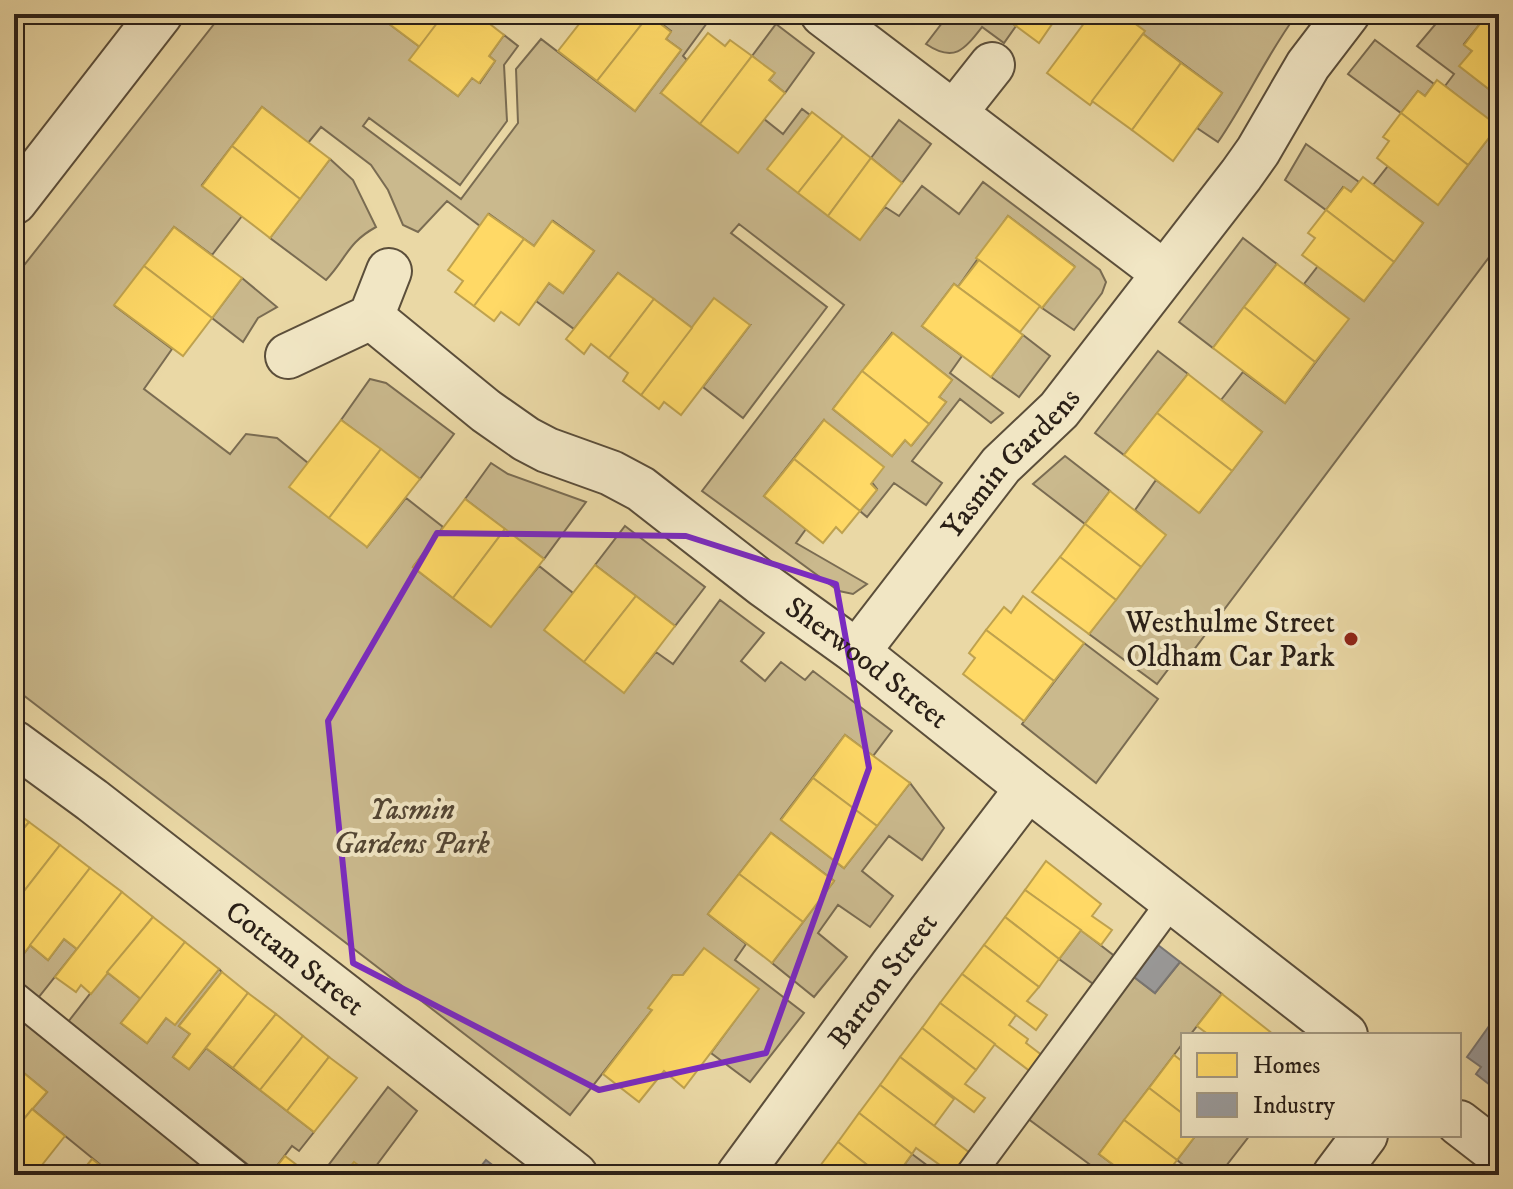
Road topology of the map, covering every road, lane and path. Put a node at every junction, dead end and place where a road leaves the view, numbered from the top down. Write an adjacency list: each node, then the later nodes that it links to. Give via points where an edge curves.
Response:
1 (160, 14): 6 (street)
2 (823, 14): 5 (street)
3 (1347, 14): 8 (street, Yasmin Gardens, via 1308,65 1258,151)
4 (992, 65): 5 (street)
5 (954, 113): 8 (street)
6 (14, 202)
7 (389, 271): 9 (street)
8 (1164, 273): 11 (street, Yasmin Gardens, via 1059,410 1001,465)
9 (371, 317): 10 (street); 11 (street, Sherwood Street, via 526,439 633,483)
10 (288, 356)
11 (857, 652): 13 (street, Sherwood Street)
12 (14, 743): 21 (street, Cottam Street)
13 (1028, 788): 14 (street, Sherwood Street); 22 (street, Barton Street)
14 (1172, 901): 16 (street, Sherwood Street); 23 (lane)
15 (14, 996): 20 (lane)
16 (1342, 1033)
17 (1461, 1125): 19 (street)
18 (1364, 1137): 24 (street)
19 (1499, 1154)
20 (236, 1175)
21 (575, 1175)
22 (739, 1175)
23 (970, 1175)
24 (1335, 1175)

